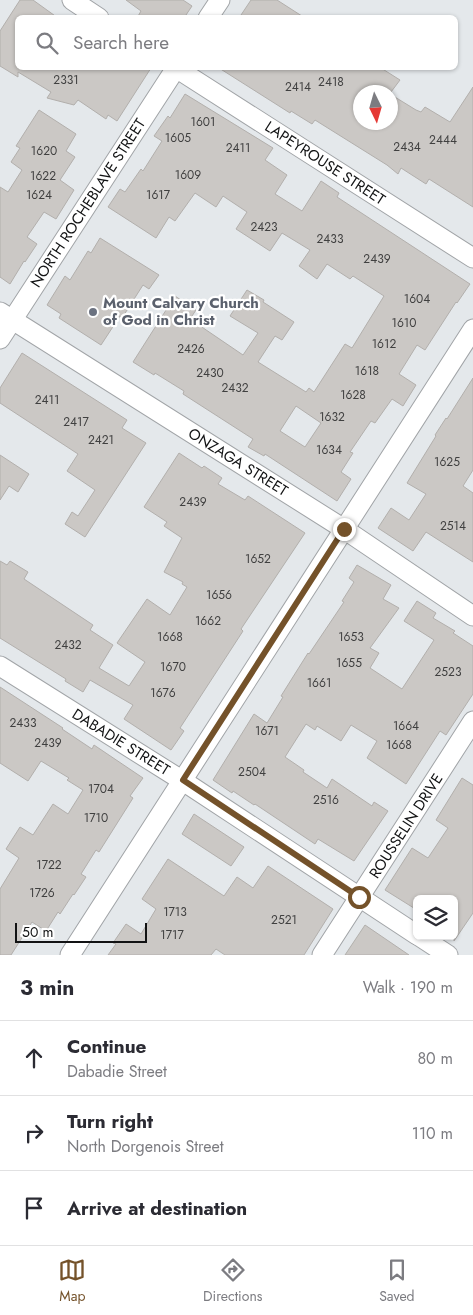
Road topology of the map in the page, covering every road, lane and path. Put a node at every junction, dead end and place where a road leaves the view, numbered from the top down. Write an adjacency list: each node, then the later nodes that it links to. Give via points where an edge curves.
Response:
1 (72, 0): 3 (street)
2 (220, 0): 4 (street)
3 (94, 15)
4 (210, 15)
5 (175, 70): 8 (street, NORTH ROCHEBLAVE STREET)
6 (179, 70): 7 (street, LAPEYROUSE STREET)
7 (473, 258)
8 (6, 316): 10 (street, NORTH ROCHEBLAVE STREET); 11 (street, ONZAGA STREET)
9 (473, 329): 11 (street)
10 (0, 338)
11 (344, 529): 12 (street, ONZAGA STREET); 15 (street)
12 (473, 616)
13 (0, 666): 15 (street, DABADIE STREET)
14 (473, 721): 16 (street, ROUSSELIN DRIVE)
15 (183, 780): 16 (street, DABADIE STREET); 19 (street)
16 (359, 897): 17 (street, DABADIE STREET); 20 (street, ROUSSELIN DRIVE)
17 (413, 933)
18 (424, 940): 21 (street, DABADIE STREET)
19 (70, 955)
20 (322, 955)
21 (448, 955)

